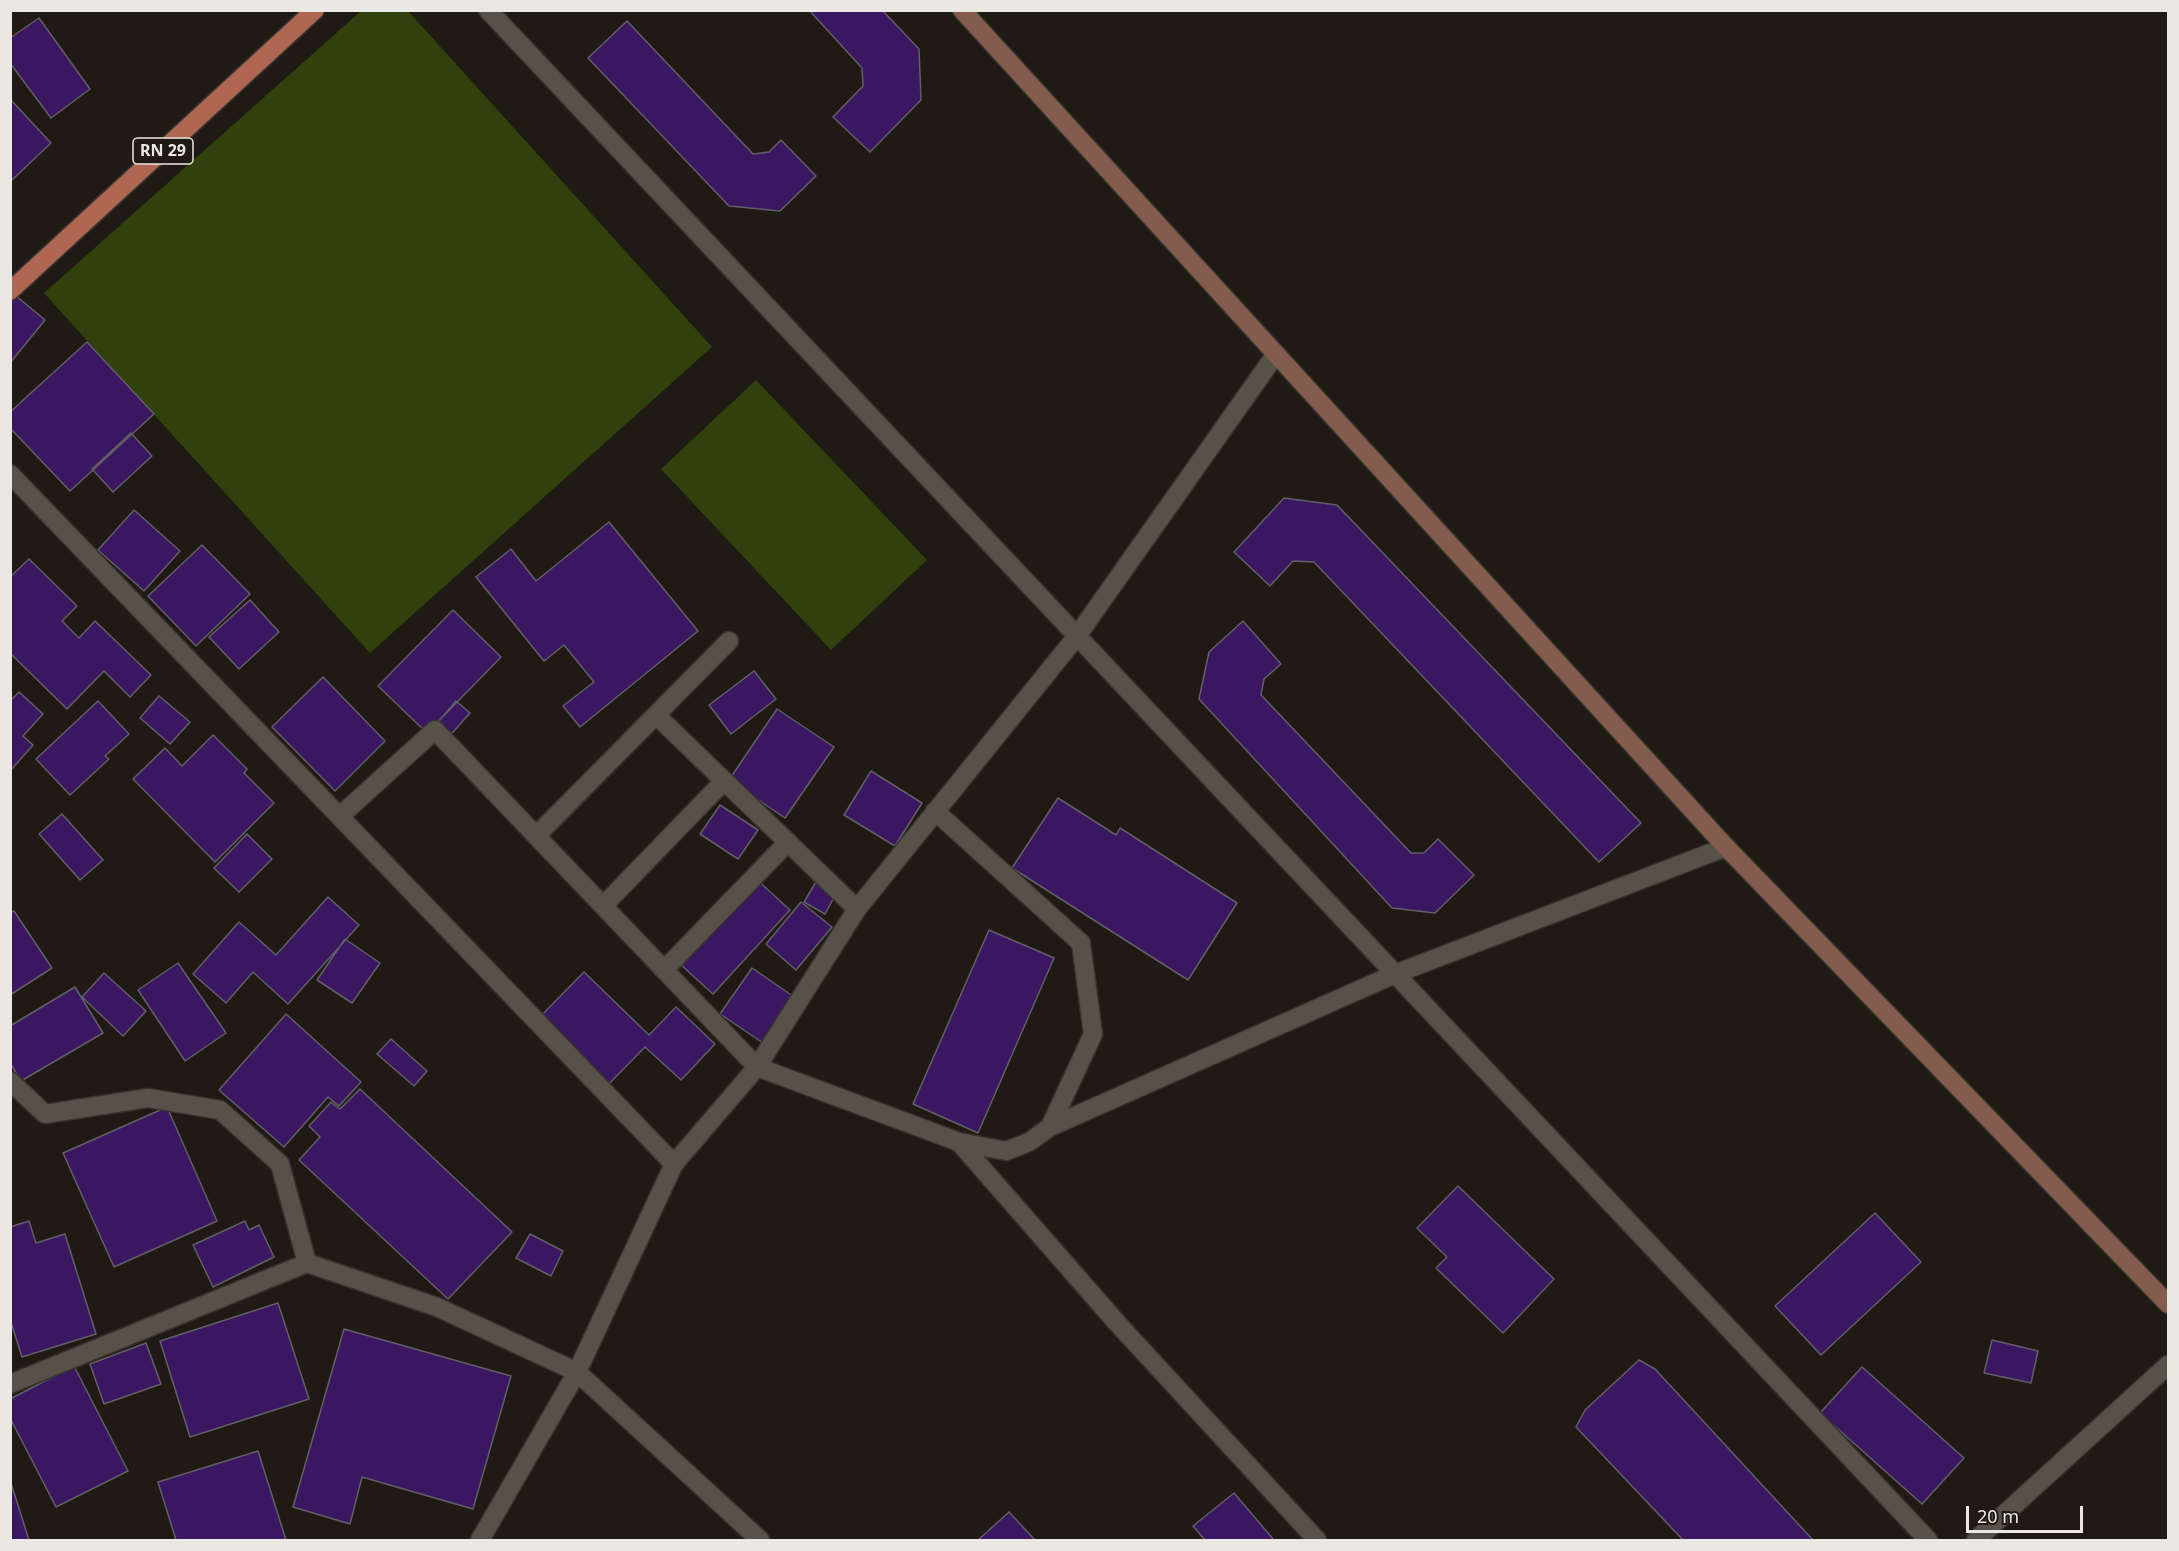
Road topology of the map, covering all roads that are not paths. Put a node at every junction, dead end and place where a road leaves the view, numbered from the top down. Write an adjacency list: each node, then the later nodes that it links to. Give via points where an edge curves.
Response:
1 (315, 10): 4 (main road, RN 29)
2 (488, 10): 7 (street)
3 (962, 10): 5 (street)
4 (10, 291)
5 (1276, 354): 7 (street); 15 (street)
6 (10, 474): 12 (street)
7 (1077, 636): 11 (street); 19 (street)
8 (729, 641): 9 (street)
9 (656, 715): 10 (street); 13 (street)
10 (724, 781): 14 (street); 16 (street)
11 (935, 811): 17 (street); 22 (street, via 1081,943 1093,1034)
12 (340, 816): 13 (street, via 435,730); 24 (street)
13 (536, 836): 16 (street)
14 (788, 842): 17 (street); 18 (street)
15 (1726, 847): 19 (street); 26 (street)
16 (603, 906): 18 (street)
17 (857, 909): 20 (street)
18 (664, 970): 20 (street)
19 (1395, 974): 22 (street); 33 (street)
20 (757, 1068): 23 (street); 24 (street)
21 (10, 1081): 25 (street, via 45,1114 148,1098 220,1110 280,1164)
22 (1050, 1127): 23 (street, via 1029,1142 1006,1151)
23 (959, 1142): 32 (street, via 1118,1324)
24 (674, 1164): 28 (street)
25 (307, 1263): 28 (street, via 437,1306); 29 (street)
26 (2169, 1304)
27 (2169, 1365): 34 (street)
28 (577, 1372): 30 (street); 31 (street)
29 (10, 1384)
30 (480, 1540)
31 (760, 1540)
32 (1317, 1540)
33 (1928, 1540)
34 (1976, 1540)

